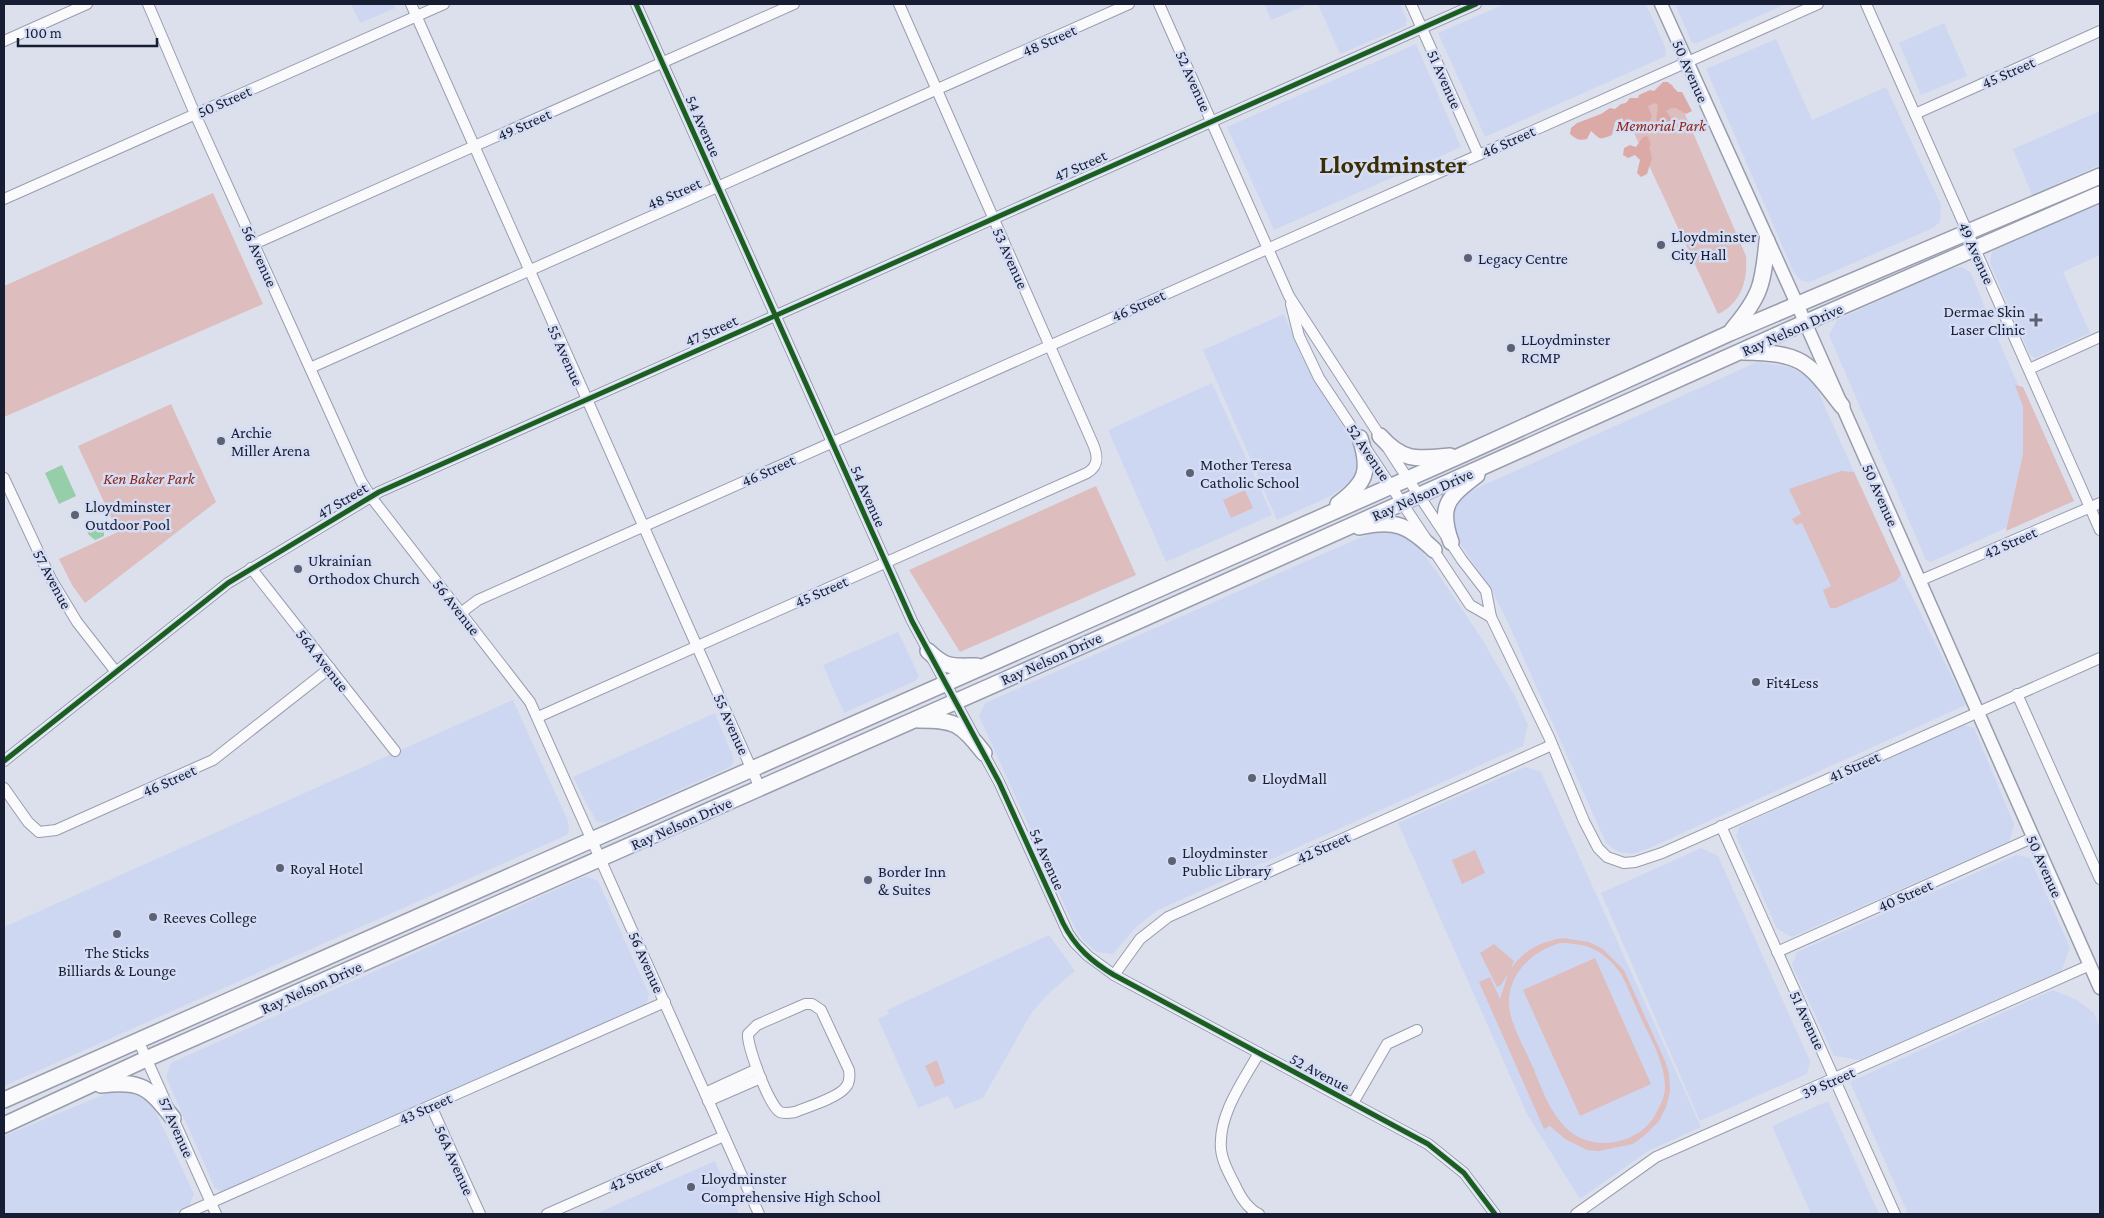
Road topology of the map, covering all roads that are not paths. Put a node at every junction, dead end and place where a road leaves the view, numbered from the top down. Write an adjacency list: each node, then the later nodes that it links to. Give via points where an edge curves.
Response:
1 (87, 4): 18 (street)
2 (148, 4): 22 (street, 56 Avenue)
3 (410, 4): 15 (street, 55 Avenue)
4 (444, 4): 15 (street, 50 Street)
5 (636, 4): 19 (street, 54 Avenue)
6 (794, 4): 19 (street, 49 Street)
7 (899, 4): 21 (street, 53 Avenue)
8 (1129, 4): 21 (street, 48 Street)
9 (1159, 4): 24 (street, 52 Avenue)
10 (1411, 4): 16 (street, 51 Avenue)
11 (1476, 4): 16 (street, 47 Street)
12 (1661, 4): 20 (main road, 50 Avenue)
13 (1818, 4): 20 (street, 46 Street)
14 (1866, 4): 23 (street, 49 Avenue)
15 (416, 16): 22 (street, 50 Street); 25 (street, 55 Avenue)
16 (1422, 28): 24 (street, 47 Street); 26 (street, 51 Avenue)
17 (2100, 31): 23 (street, 45 Street)
18 (4, 41)
19 (663, 62): 25 (street, 49 Street); 28 (street, 54 Avenue)
20 (1687, 62): 26 (street, 46 Street); 33 (main road, 50 Avenue)
21 (936, 90): 28 (street, 48 Street); 31 (street, 53 Avenue)
22 (196, 114): 30 (street, 50 Street); 34 (street, 56 Avenue)
23 (1915, 114): 32 (street, 49 Avenue)
24 (1211, 120): 31 (street, 47 Street); 35 (street, 52 Avenue)
25 (474, 146): 34 (street, 49 Street); 37 (street, 55 Avenue)
26 (1478, 154): 35 (street, 46 Street)
27 (2100, 176): 32 (highway, Ray Nelson Drive)
28 (718, 187): 37 (street, 48 Street); 40 (street, 54 Avenue)
29 (2100, 194): 36 (highway, Ray Nelson Drive)
30 (4, 199)
31 (993, 218): 40 (street, 47 Street); 44 (street, 53 Avenue)
32 (1968, 232): 36 (street, 49 Avenue); 39 (highway, Ray Nelson Drive)
33 (1767, 241): 39 (main road, 50 Avenue); 42 (highway, via 1764,275 1758,294)
34 (254, 244): 46 (street, 56 Avenue)
35 (1267, 248): 38 (street, 52 Avenue); 44 (street, 46 Street)
36 (1975, 250): 41 (highway, Ray Nelson Drive); 47 (street, 49 Avenue)
37 (530, 271): 46 (street, 48 Street); 48 (street, 55 Avenue)
38 (1289, 296): 50 (street, 52 Avenue); 51 (street, 52 Avenue, via 1298,336 1311,363)
39 (1797, 304): 41 (main road, 50 Avenue); 42 (highway, Ray Nelson Drive)
40 (774, 315): 48 (street, 47 Street); 52 (street, 54 Avenue)
41 (1805, 323): 45 (highway, Ray Nelson Drive); 49 (main road, 50 Avenue)
42 (1730, 333): 53 (highway, Ray Nelson Drive)
43 (2100, 337): 47 (street)
44 (1049, 345): 52 (street, 46 Street); 54 (street, 53 Avenue)
45 (1739, 352): 49 (highway, via 1798,359 1815,372); 55 (highway, Ray Nelson Drive)
46 (310, 368): 60 (street, 56 Avenue, via 361,482)
47 (2029, 369): 63 (street, 49 Avenue)
48 (586, 399): 60 (street, 47 Street); 65 (street, 55 Avenue)
49 (1842, 406): 74 (main road, 50 Avenue)
50 (1380, 436): 53 (highway, via 1401,454 1423,458); 57 (street, 52 Avenue)
51 (1360, 438): 58 (street, 52 Avenue); 64 (highway, via 1365,454 1363,479 1352,492)
52 (831, 442): 65 (street, 46 Street); 71 (street, 54 Avenue)
53 (1464, 454): 57 (highway, Ray Nelson Drive)
54 (1097, 459): 71 (street, 45 Street, via 1087,473)
55 (1495, 461): 59 (highway, Ray Nelson Drive); 68 (highway, via 1466,483 1446,506 1444,518)
56 (4, 478): 82 (street, 57 Avenue, via 51,579 77,622)
57 (1408, 479): 58 (highway, Ray Nelson Drive); 59 (street, 52 Avenue)
58 (1392, 486): 61 (street, 52 Avenue); 64 (highway, Ray Nelson Drive)
59 (1419, 495): 61 (highway, Ray Nelson Drive); 68 (street, 52 Avenue)
60 (371, 497): 72 (street, 47 Street); 75 (street, 56 Avenue)
61 (1402, 502): 67 (highway, Ray Nelson Drive); 69 (street, 52 Avenue)
62 (2100, 503): 63 (street, 42 Street)
63 (2090, 507): 66 (street, 49 Avenue); 74 (street, 42 Street)
64 (1316, 519): 80 (highway, Ray Nelson Drive)
65 (643, 526): 75 (street, 46 Street, via 478,600); 77 (street, 55 Avenue)
66 (2100, 530)
67 (1335, 532): 69 (highway, via 1374,524 1395,525 1409,529); 70 (highway, Ray Nelson Drive)
68 (1451, 542): 76 (street, 52 Avenue, via 1486,591)
69 (1434, 550): 76 (street, 52 Avenue, via 1470,605)
70 (1277, 558): 73 (highway); 85 (highway, Ray Nelson Drive)
71 (885, 563): 77 (street, 45 Street); 78 (street, 54 Avenue)
72 (251, 568): 81 (street, 56A Avenue); 82 (street, 47 Street)
73 (1260, 578)
74 (1920, 582): 86 (main road, 50 Avenue)
75 (462, 612): 87 (street, 56 Avenue, via 523,690)
76 (1491, 617): 89 (street, 52 Avenue)
77 (697, 646): 87 (street, 45 Street); 93 (street, 55 Avenue)
78 (928, 651): 80 (highway, via 940,662 954,666); 83 (street, 54 Avenue)
79 (2100, 658): 84 (street, 41 Street)
80 (983, 666): 83 (highway, Ray Nelson Drive)
81 (330, 668): 90 (street, 56A Avenue); 94 (street, 46 Street, via 213,760 56,830 39,832)
82 (116, 672): 92 (street, 47 Street)
83 (945, 683): 85 (street, 54 Avenue); 93 (highway, Ray Nelson Drive)
84 (2017, 694): 86 (street, 41 Street); 101 (street)
85 (955, 700): 88 (highway, Ray Nelson Drive); 91 (street, 54 Avenue)
86 (1977, 712): 96 (street, 41 Street); 97 (main road, 50 Avenue)
87 (538, 717): 98 (street, 56 Avenue)
88 (911, 720): 91 (highway, via 954,723); 95 (highway, Ray Nelson Drive)
89 (1552, 745): 99 (street, 52 Avenue, via 1591,835); 104 (street, 42 Street, via 1168,917 1140,939)
90 (395, 751)
91 (984, 753): 104 (street, 54 Avenue, via 1068,933 1088,956)
92 (4, 761)
93 (752, 770): 95 (street, 55 Avenue); 98 (highway, Ray Nelson Drive)
94 (4, 788)
95 (760, 788): 100 (highway, Ray Nelson Drive)
96 (1721, 826): 99 (street, 41 Street, via 1636,862 1624,863); 102 (street, 51 Avenue)
97 (2032, 838): 102 (street, 40 Street); 103 (main road, 50 Avenue)
98 (593, 840): 100 (street, 56 Avenue); 108 (highway, Ray Nelson Drive)
99 (1607, 857)
100 (601, 859): 106 (street, 56 Avenue); 110 (highway, Ray Nelson Drive)
101 (2100, 880)
102 (1777, 952): 112 (street, 51 Avenue)
103 (2090, 965): 105 (main road, 50 Avenue); 112 (street, 39 Street)
104 (1114, 975): 109 (street, 52 Avenue)
105 (2100, 988)
106 (665, 1002): 114 (street, 56 Avenue); 117 (street, 43 Street)
107 (1417, 1030): 116 (street, via 1387,1044)
108 (138, 1040): 110 (street, 57 Avenue); 115 (highway, Ray Nelson Drive)
109 (1259, 1053): 116 (street, 52 Avenue); 127 (street, via 1228,1109 1221,1149 1239,1193)
110 (146, 1059): 113 (highway, Ray Nelson Drive); 118 (street, 57 Avenue)
111 (759, 1074): 111 (street, via 775,1108 787,1114 842,1092 850,1077 821,1010 812,1004 799,1006 751,1029 747,1040); 114 (street)
112 (1835, 1079): 129 (street, 39 Street, via 1656,1157); 130 (street, 51 Avenue)
113 (87, 1087): 118 (highway, via 125,1082 139,1086 157,1099); 119 (highway, Ray Nelson Drive)
114 (707, 1097): 120 (street, 56 Avenue)
115 (4, 1100)
116 (1353, 1103): 128 (street, 52 Avenue, via 1447,1157)
117 (431, 1106): 121 (street, 43 Street); 124 (street, 56A Avenue)
118 (173, 1118): 121 (street, 57 Avenue)
119 (4, 1125)
120 (724, 1136): 125 (street, 42 Street); 126 (street, 56 Avenue)
121 (211, 1203): 122 (street, 43 Street); 123 (street, 57 Avenue)
122 (185, 1214)
123 (216, 1214)
124 (480, 1214)
125 (547, 1214)
126 (758, 1214)
127 (1258, 1214)
128 (1495, 1214)
129 (1576, 1214)
130 (1895, 1214)

